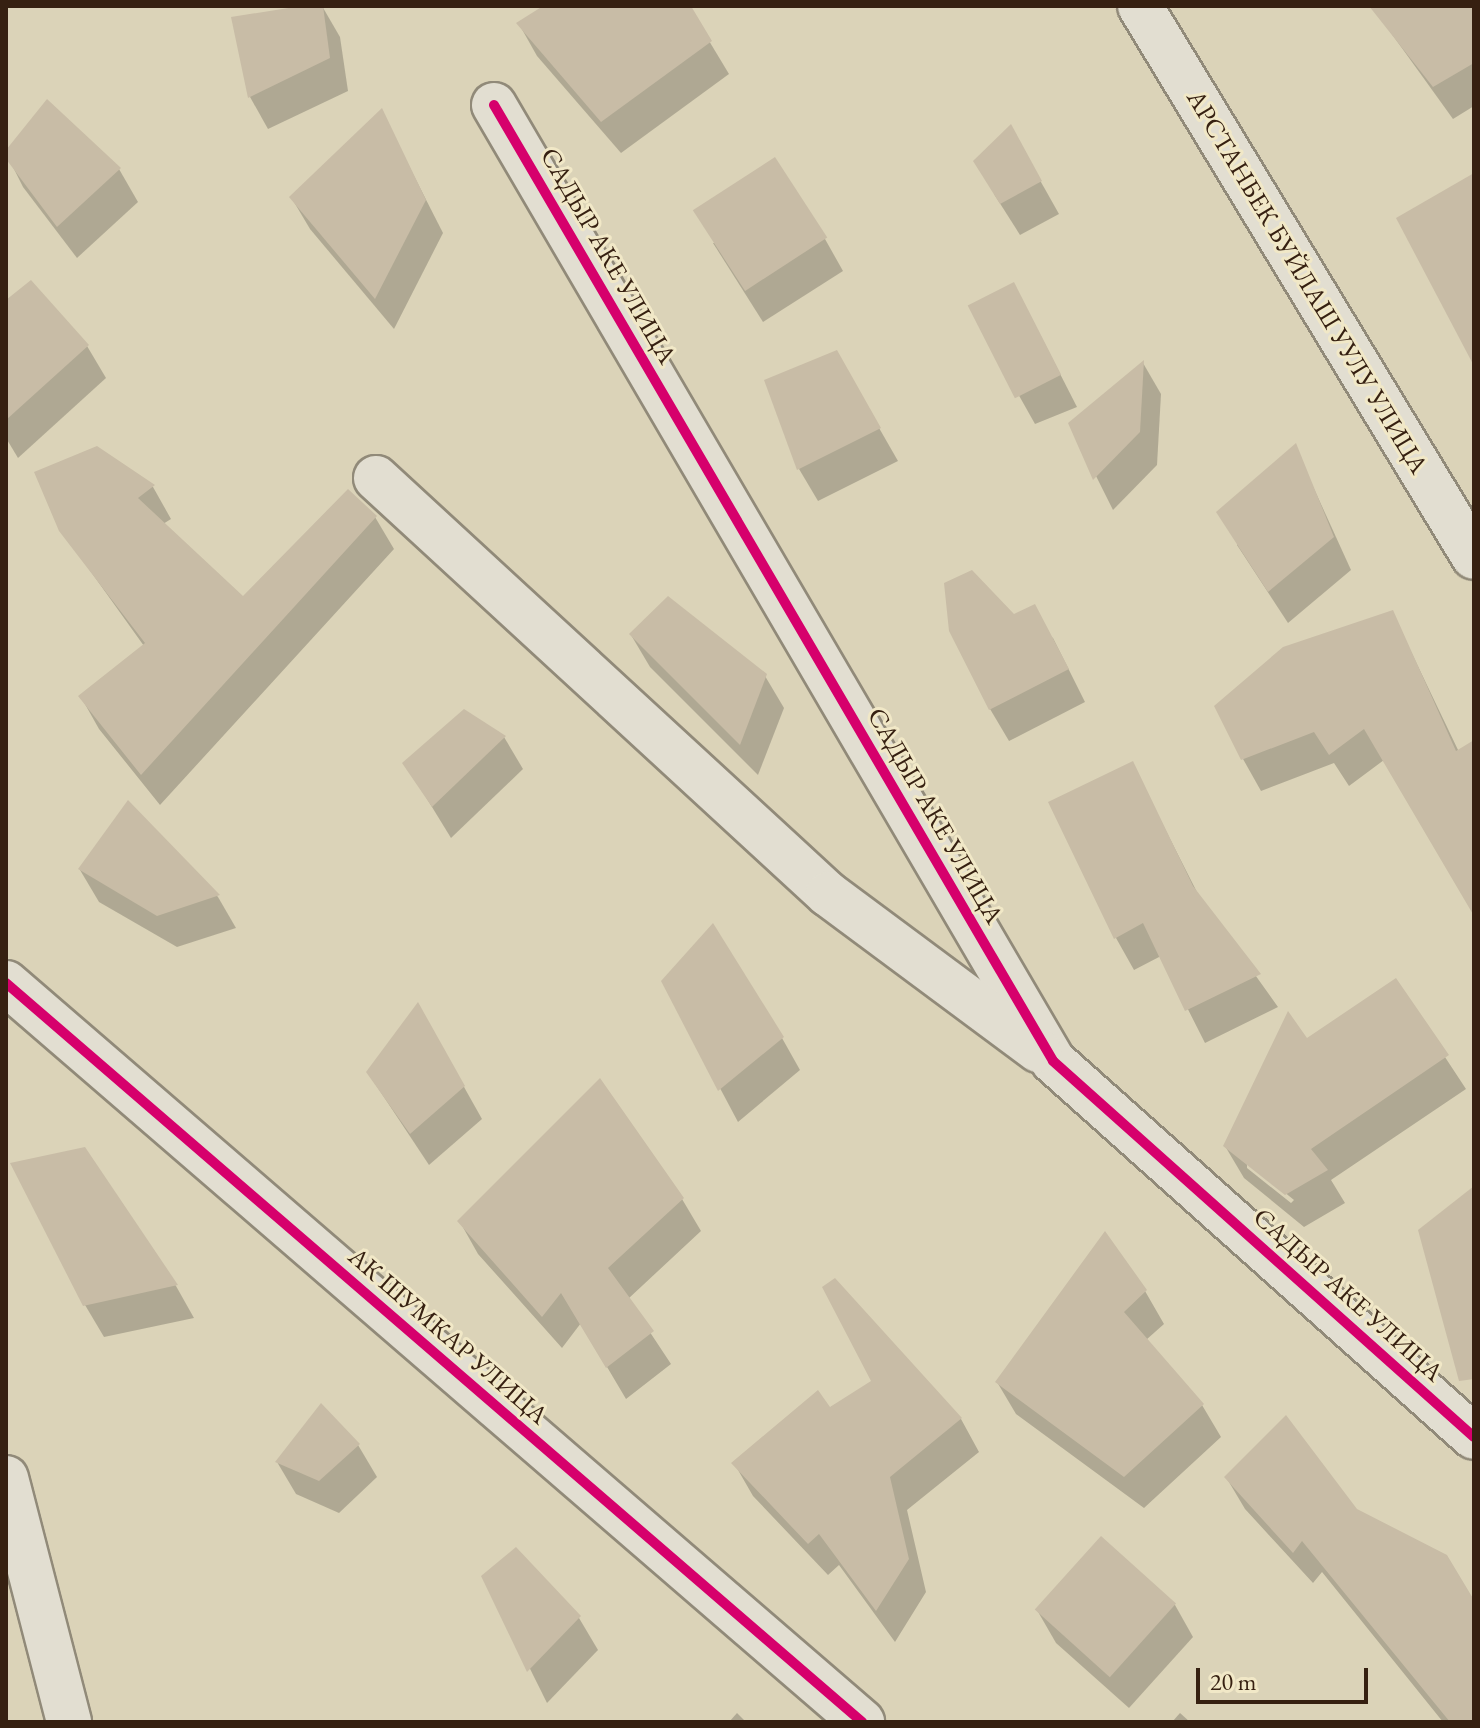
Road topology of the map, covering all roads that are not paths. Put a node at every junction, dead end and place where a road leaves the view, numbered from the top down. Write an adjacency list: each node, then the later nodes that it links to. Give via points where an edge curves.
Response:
1 (1140, 6): 4 (street, АРСТАНБЕК БУЙЛАШ УУЛУ УЛИЦА)
2 (494, 105): 6 (street, САДЫР АКЕ УЛИЦА)
3 (376, 478): 6 (street, САДЫР АКЕ УЛИЦА, via 828,894)
4 (1474, 557)
5 (6, 983): 10 (street, АК ШУМКАР УЛИЦА)
6 (1053, 1061): 7 (street, САДЫР АКЕ УЛИЦА)
7 (1474, 1437)
8 (6, 1478): 9 (street)
9 (69, 1722)
10 (862, 1722)

